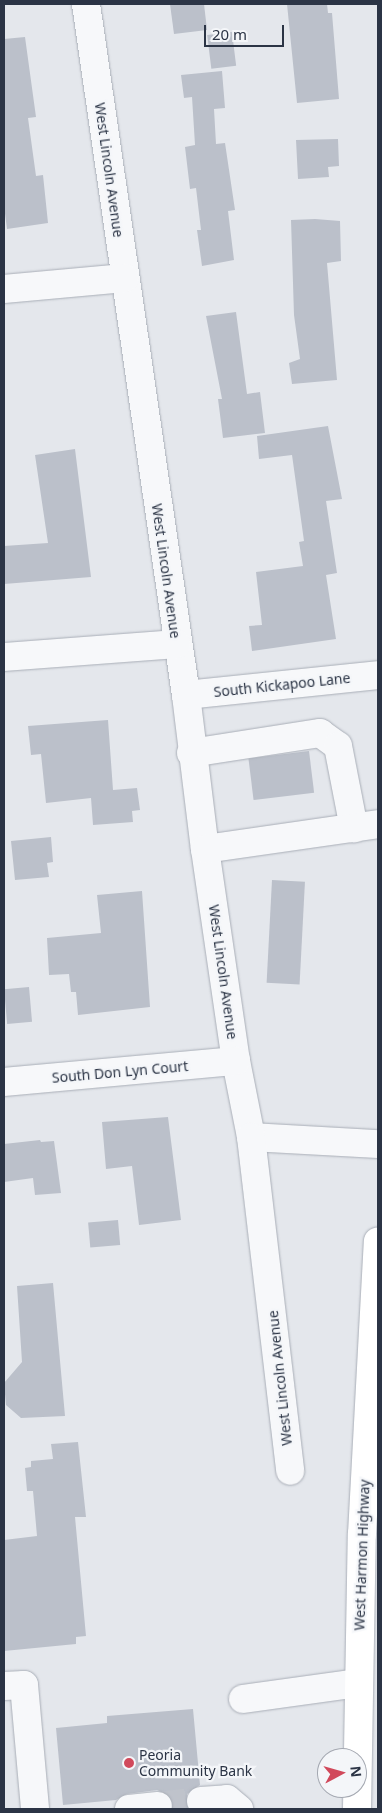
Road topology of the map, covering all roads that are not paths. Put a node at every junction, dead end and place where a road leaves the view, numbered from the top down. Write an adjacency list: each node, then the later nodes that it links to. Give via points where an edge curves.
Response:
1 (86, 4): 2 (street, West Lincoln Avenue)
2 (124, 278): 3 (street); 4 (street, West Lincoln Avenue)
3 (4, 289)
4 (177, 644): 5 (street); 7 (street, West Lincoln Avenue)
5 (4, 657)
6 (378, 675): 7 (street, South Kickapoo Lane)
7 (186, 695): 8 (street, West Lincoln Avenue)
8 (191, 753): 9 (street, via 320,733 338,746); 10 (street, West Lincoln Avenue)
9 (366, 826): 10 (street)
10 (205, 849): 11 (street, West Lincoln Avenue)
11 (236, 1061): 12 (street, South Don Lyn Court); 13 (street, West Lincoln Avenue)
12 (4, 1082)
13 (251, 1137): 14 (street); 16 (street, West Lincoln Avenue)
14 (378, 1144)
15 (378, 1241): 17 (main road, West Harmon Highway, via 362,1534)
16 (290, 1471)
17 (358, 1683): 19 (street); 25 (main road, West Harmon Highway)
18 (4, 1686): 22 (street, via 24,1685)
19 (243, 1699)
20 (201, 1801): 24 (street, via 227,1799)
21 (158, 1806): 23 (street)
22 (35, 1809)
23 (129, 1809)
24 (239, 1809)
25 (357, 1809)

